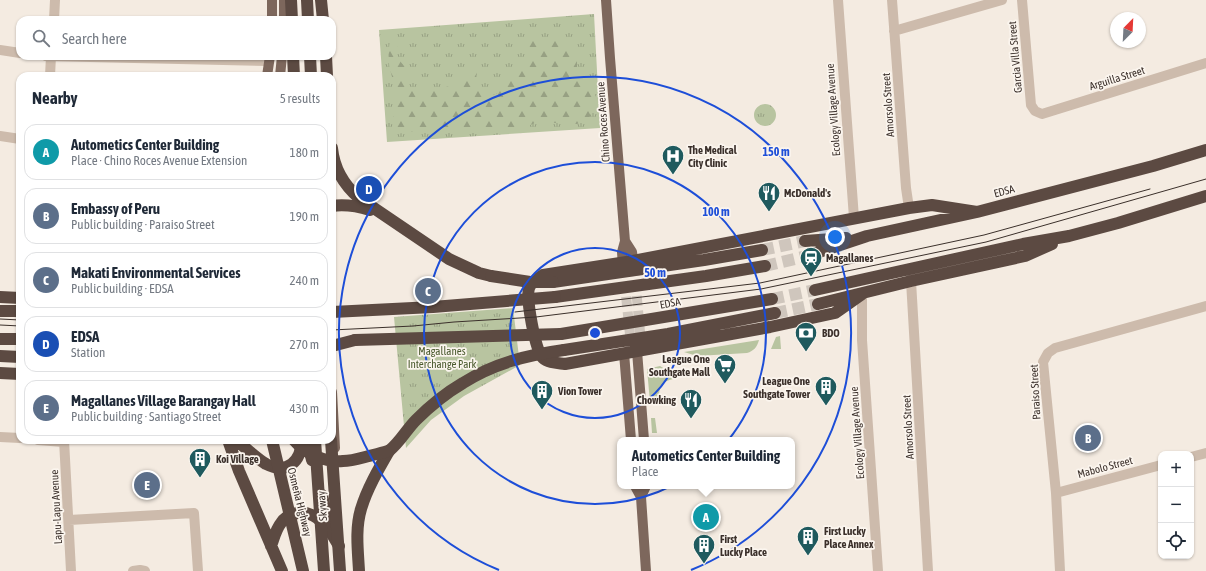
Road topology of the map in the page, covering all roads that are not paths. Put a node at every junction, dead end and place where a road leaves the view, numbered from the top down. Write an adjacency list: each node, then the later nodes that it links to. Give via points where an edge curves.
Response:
1 (55, 0): 13 (street)
2 (272, 0): 14 (main road)
3 (284, 0): 15 (main road)
4 (291, 0): 16 (highway)
5 (307, 0): 17 (highway)
6 (312, 0): 18 (main road)
7 (321, 0): 19 (highway)
8 (606, 0): 54 (main road, Chino Roces Avenue, via 625,241 622,252)
9 (838, 0): 48 (street, Ecology Village Avenue)
10 (892, 0): 20 (street, Amorsolo Street)
11 (1002, 0): 20 (street)
12 (1022, 0): 38 (street, Garcia Villa Street, via 1031,105)
13 (54, 16)
14 (272, 16)
15 (284, 16)
16 (292, 16)
17 (308, 16)
18 (313, 16)
19 (323, 16)
20 (894, 31): 45 (street, Amorsolo Street)
21 (0, 50): 22 (street)
22 (16, 52)
23 (49, 60): 31 (street)
24 (270, 60): 32 (main road)
25 (282, 60): 33 (main road)
26 (293, 60): 34 (highway)
27 (311, 60): 35 (highway)
28 (314, 60): 36 (main road)
29 (326, 60): 37 (highway)
30 (1206, 63): 38 (street, Arguilla Street, via 1042,114)
31 (50, 72)
32 (268, 72)
33 (280, 72)
34 (294, 72)
35 (312, 72)
36 (313, 72)
37 (327, 72)
38 (1036, 111)
39 (0, 136): 40 (street)
40 (16, 138)
41 (1206, 150): 46 (highway, EDSA)
42 (336, 166): 47 (highway, via 348,187)
43 (1206, 196): 50 (highway)
44 (336, 206): 47 (highway, via 356,206)
45 (909, 208): 46 (highway, via 932,205); 48 (highway)
46 (977, 212): 49 (highway, EDSA)
47 (381, 213): 52 (highway, bridge, via 450,259 479,273 530,282 553,282)
48 (854, 218): 54 (highway)
49 (867, 236): 51 (highway); 53 (highway, EDSA)
50 (1069, 236): 56 (highway, via 1025,256); 57 (highway)
51 (805, 241)
52 (762, 250)
53 (807, 256)
54 (628, 264): 73 (highway, via 543,275 532,282 529,288 534,336 544,358 565,364)
55 (765, 266): 66 (highway, EDSA, bridge, via 555,297)
56 (911, 281): 58 (highway); 115 (street, Amorsolo Street)
57 (815, 290)
58 (862, 294): 62 (highway); 73 (highway, via 835,313 762,329); 114 (street, Ecology Village Avenue, via 862,336)
59 (0, 297): 60 (highway)
60 (16, 298)
61 (772, 299): 71 (highway, EDSA, bridge, via 561,334)
62 (818, 304)
63 (1206, 306): 98 (street, Paraiso Street, via 1055,348 1048,353 1043,362)
64 (0, 311): 65 (highway)
65 (16, 311)
66 (336, 312)
67 (775, 313): 92 (highway, bridge, via 512,360 464,382 430,406)
68 (0, 339): 69 (highway)
69 (16, 339)
70 (336, 340): 71 (highway, EDSA)
71 (355, 340): 72 (highway)
72 (336, 345)
73 (634, 348): 79 (main road); 80 (main road)
74 (0, 356): 75 (highway)
75 (16, 357)
76 (0, 373): 77 (highway)
77 (16, 374)
78 (0, 437): 81 (street)
79 (631, 437)
80 (644, 437)
81 (16, 438)
82 (64, 444): 100 (street, Lapu-Lapu Avenue)
83 (230, 444): 102 (highway)
84 (241, 444): 87 (highway, via 266,464 277,467 286,467 294,463 300,455)
85 (273, 444): 109 (highway, Osmeña Highway, bridge)
86 (299, 444): 92 (highway, bridge, via 308,452 341,462)
87 (301, 444)
88 (308, 444): 101 (highway)
89 (315, 444): 110 (highway, Skyway, bridge)
90 (331, 444): 111 (highway, Skyway, bridge)
91 (335, 444): 103 (main road)
92 (389, 451): 112 (highway, via 368,490 361,510 358,532)
93 (1206, 453): 94 (street)
94 (1194, 456)
95 (1158, 466): 98 (street, Mabolo Street)
96 (637, 489): 99 (main road)
97 (645, 489): 99 (main road)
98 (1056, 493): 116 (street, Paraiso Street)
99 (641, 497): 113 (main road)
100 (69, 520): 104 (street, Lapu-Lapu Avenue); 107 (street, via 194,513)
101 (330, 530): 102 (highway, via 316,518 298,513 288,516 281,522); 103 (highway)
102 (271, 546): 108 (highway)
103 (341, 551): 111 (highway)
104 (71, 571)
105 (133, 571): 106 (street)
106 (145, 571)
107 (198, 571)
108 (282, 571)
109 (303, 571)
110 (324, 571)
111 (342, 571)
112 (359, 571)
113 (646, 571)
114 (878, 571)
115 (928, 571)
116 (1060, 571)

